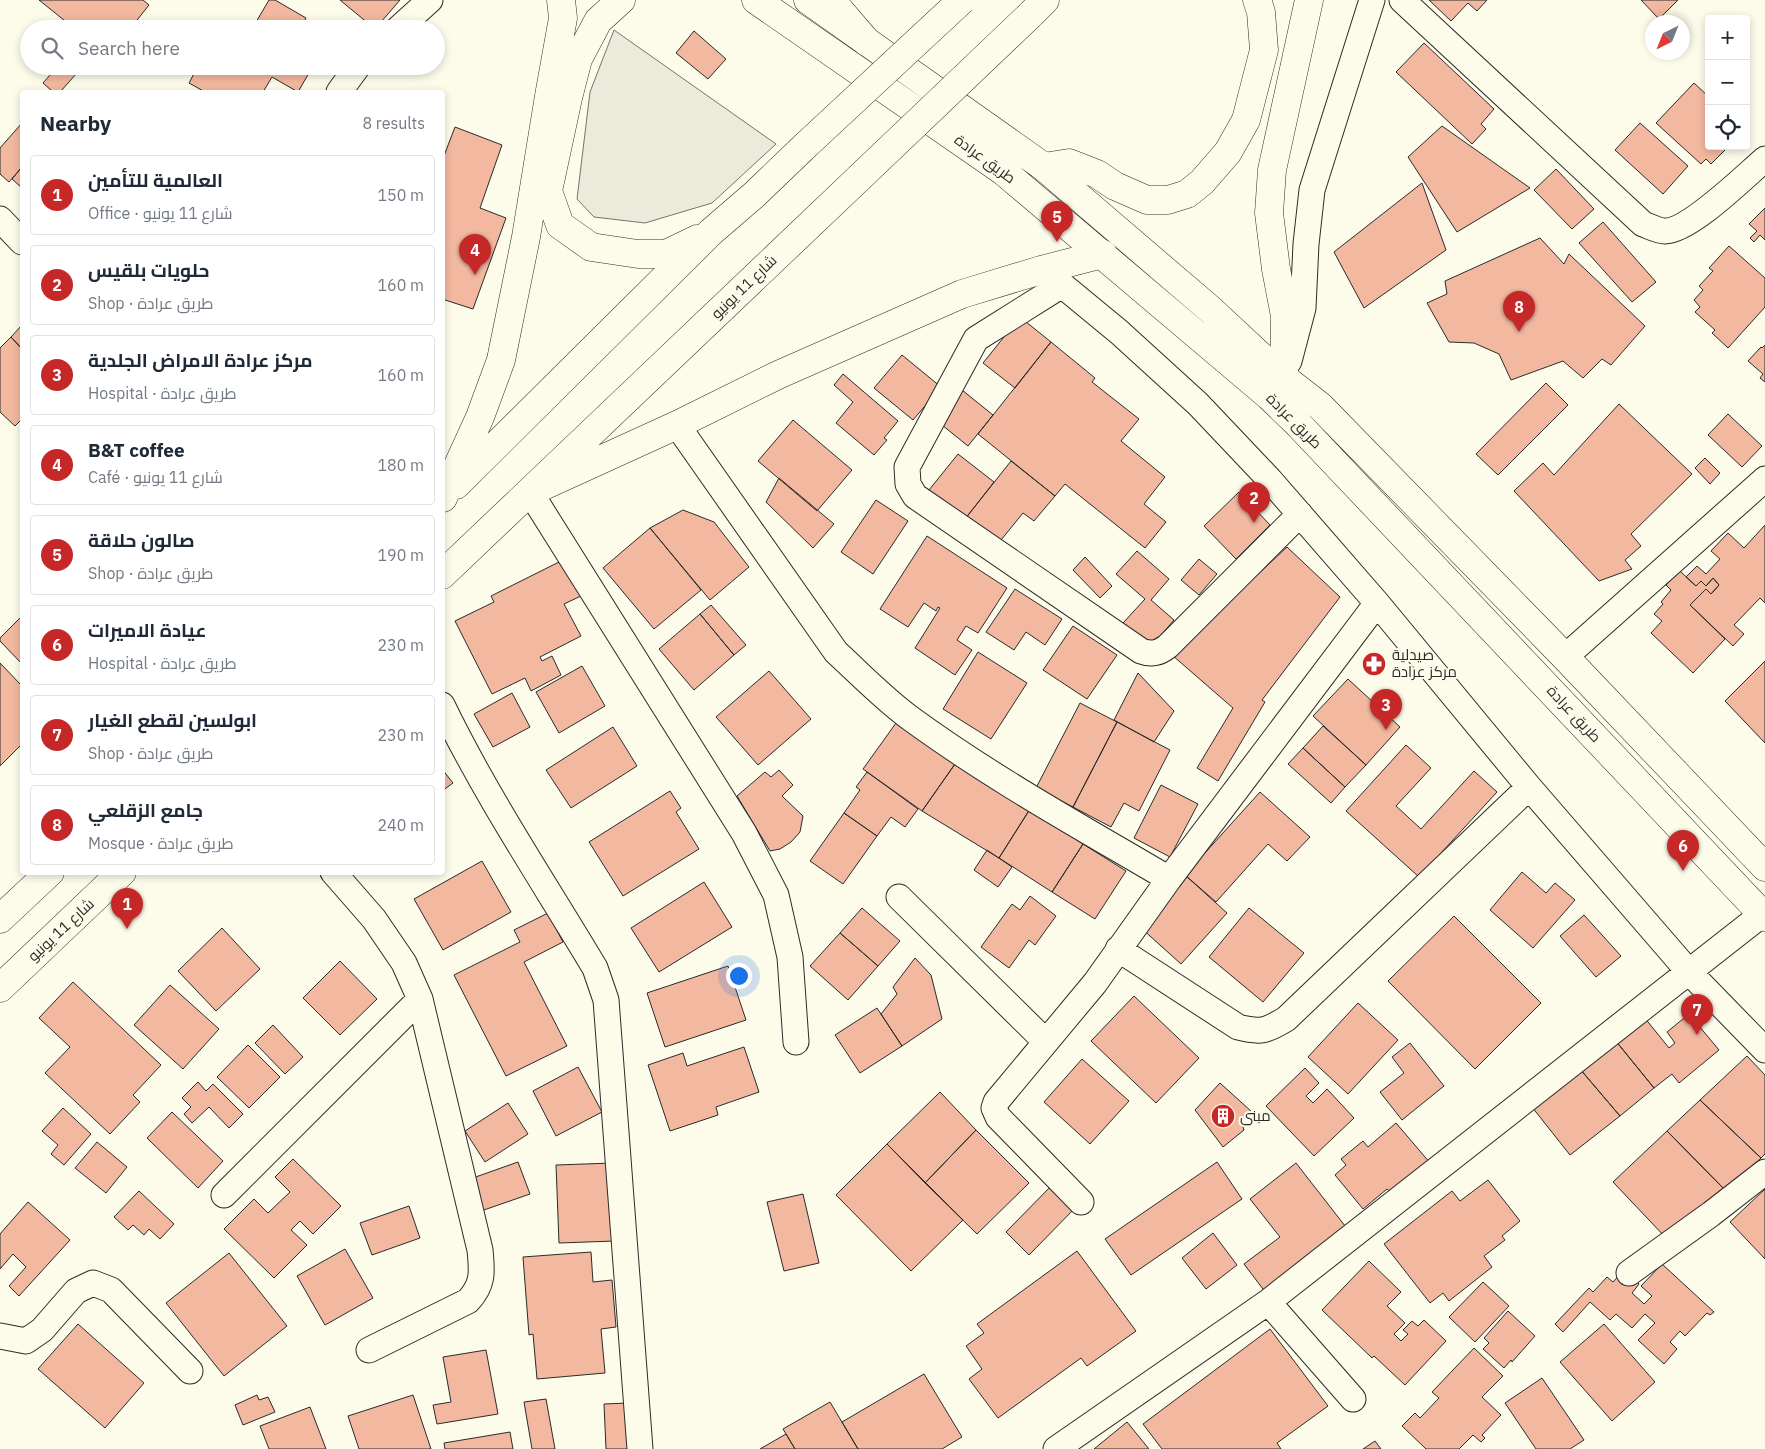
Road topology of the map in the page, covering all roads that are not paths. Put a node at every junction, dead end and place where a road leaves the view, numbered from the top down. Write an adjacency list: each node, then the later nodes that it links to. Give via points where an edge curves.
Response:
1 (430, 0): 13 (street)
2 (561, 0): 28 (main road, via 563,18 526,237 501,360 480,417)
3 (621, 0): 20 (main road, via 598,21 578,59 548,191 560,225 591,247 638,254 666,254)
4 (756, 0): 22 (main road, طريق عرادة, via 1003,171)
5 (808, 0): 14 (main road, طريق عرادة)
6 (831, 0): 14 (main road)
7 (962, 0): 20 (main road, bridge)
8 (1257, 0): 18 (main road, via 1262,12 1264,50 1246,120 1228,152 1187,194 1168,200 1147,200 1069,163)
9 (1309, 0): 24 (main road, via 1272,170 1269,213 1286,316)
10 (1372, 0): 24 (street, via 1312,190 1303,308)
11 (1402, 0): 17 (street, via 1643,224 1665,231 1683,227)
12 (1038, 7): 27 (main road, شارع 11 يونيو, bridge)
13 (408, 20)
14 (867, 42): 18 (main road, طريق عرادة)
15 (351, 75): 16 (street)
16 (340, 90)
17 (1765, 159)
18 (1044, 167): 24 (main road, طريق عرادة, via 1210,310)
19 (0, 219): 21 (street)
20 (712, 232): 29 (main road)
21 (20, 240)
22 (1103, 254): 23 (main road); 24 (main road, طريق عرادة)
23 (1052, 278): 25 (main road, via 962,294 778,375); 30 (street, via 1119,332 1198,404); 30 (street, via 976,339 907,467 908,484 915,496 1148,653 1162,651 1168,646)
24 (1277, 387): 33 (main road, طريق عرادة, via 1320,406); 42 (main road, طريق عرادة, via 1298,424)
25 (677, 424): 27 (main road); 40 (street, via 836,652 908,717 991,773)
26 (1765, 479): 33 (street)
27 (530, 492): 31 (main road, شارع 11 يونيو); 48 (street, via 744,832 776,895 790,957)
28 (445, 494)
29 (445, 496)
30 (1300, 514): 32 (street)
31 (445, 572)
32 (1377, 603): 35 (street); 40 (street)
33 (1565, 657): 36 (main road, طريق عرادة)
34 (445, 711): 60 (street, via 486,789 595,968 606,1000)
35 (1529, 787): 44 (street, via 1286,1019 1267,1029 1258,1032 1238,1027); 45 (street)
36 (1765, 867)
37 (47, 875): 43 (main road)
38 (119, 875): 46 (main road, شارع 11 يونيو)
39 (336, 875): 47 (street, via 374,919 404,963)
40 (1169, 879): 44 (street)
41 (899, 896): 49 (street)
42 (1764, 915): 45 (street)
43 (0, 920)
44 (1118, 949): 49 (street, via 1095,983)
45 (1689, 972): 50 (street); 55 (street)
46 (0, 988)
47 (420, 998): 52 (street); 57 (street, via 480,1250 481,1277 479,1287 468,1301)
48 (796, 1042)
49 (1046, 1042): 53 (street, via 1002,1093 994,1108 998,1118)
50 (1765, 1050)
51 (1765, 1172): 54 (street)
52 (224, 1195)
53 (1081, 1202)
54 (1629, 1273)
55 (1268, 1302): 59 (street); 61 (street)
56 (0, 1336): 58 (street, via 26,1341 42,1330 76,1291 93,1283 111,1290)
57 (369, 1350)
58 (190, 1371)
59 (1353, 1400)
60 (640, 1449)
61 (1056, 1449)

